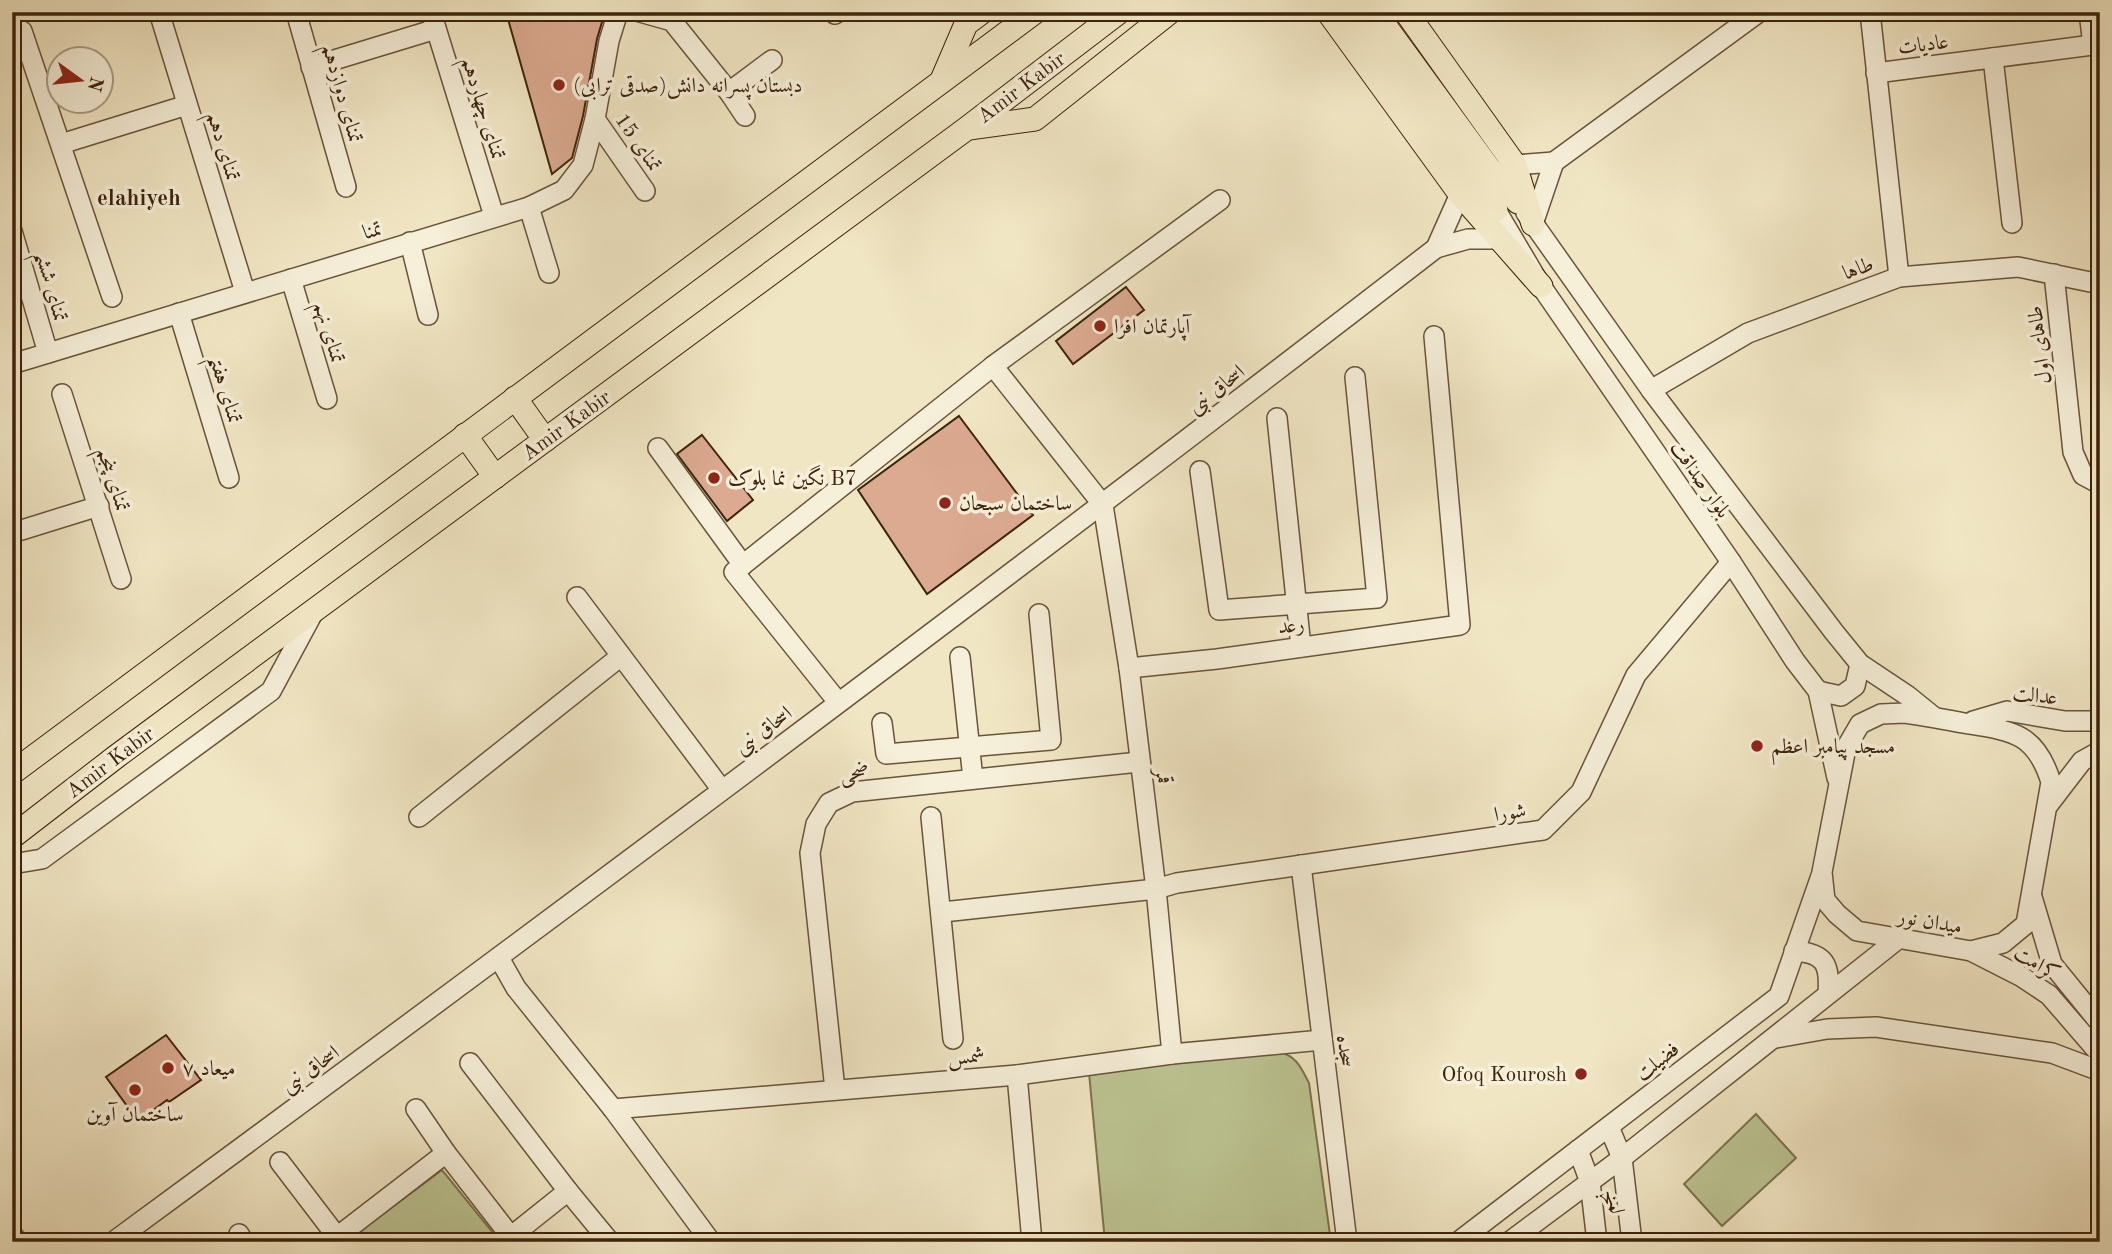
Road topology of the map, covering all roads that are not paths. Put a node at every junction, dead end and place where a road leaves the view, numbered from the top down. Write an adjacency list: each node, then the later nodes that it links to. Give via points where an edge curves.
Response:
1 (159, 12): 25 (street, تمنای دهم)
2 (296, 12): 21 (street, تمنای دوازدهم)
3 (618, 12): 27 (street, تمنا)
4 (640, 12): 24 (street, via 672,21)
5 (982, 12): 23 (main road, via 966,24)
6 (1035, 12): 23 (main road)
7 (1119, 12): 28 (main road, Amir Kabir)
8 (1170, 12): 28 (main road, via 1035,119)
9 (1328, 12): 32 (main road)
10 (1352, 12): 32 (main road)
11 (1375, 12): 32 (main road)
12 (1406, 12): 31 (main road)
13 (1759, 12): 30 (street)
14 (1870, 12): 22 (street)
15 (2089, 12): 18 (street)
16 (433, 21): 21 (street); 39 (street, تمنای چهاردهم)
17 (22, 31): 29 (street)
18 (2096, 45): 19 (street, عادیات)
19 (1993, 58): 22 (street, عادیات); 40 (street)
20 (772, 60): 24 (street)
21 (312, 67): 33 (street, تمنای دوازدهم)
22 (1876, 73): 48 (street)
23 (942, 82): 63 (main road)
24 (729, 92): 26 (street)
25 (187, 105): 29 (street); 52 (street, تمنای دهم)
26 (745, 116)
27 (595, 119): 34 (street, تمنای 15); 37 (street, تمنا, via 577,174 564,190)
28 (966, 129): 67 (main road, Amir Kabir)
29 (61, 144): 53 (street)
30 (1554, 162): 31 (street); 41 (street)
31 (1515, 165): 41 (main road)
32 (1472, 179): 36 (main road); 38 (main road); 43 (main road); 45 (street)
33 (346, 187)
34 (645, 191)
35 (1220, 200): 59 (street)
36 (1518, 201): 41 (street, بلوار صداقت)
37 (529, 207): 39 (street, تمنا); 46 (street)
38 (1496, 210): 51 (street, بلوار صداقت)
39 (494, 216): 44 (street, تمنا)
40 (2012, 223)
41 (1533, 224): 61 (street, بلوار صداقت)
42 (12, 231): 57 (street, تمنای ششم)
43 (1499, 239): 45 (street, via 1468,239); 51 (main road)
44 (410, 242): 49 (street, تمنا); 55 (street)
45 (1437, 248): 73 (street, اسحاق نبی)
46 (549, 273)
47 (2054, 274): 48 (street, طاها, via 2018,267); 50 (street, طاها); 72 (street, طاهای اول, via 2073,452 2083,475)
48 (1899, 277): 61 (street, طاها, via 1748,333)
49 (291, 279): 52 (street, تمنا); 64 (street, تمنای نهم)
50 (2100, 284)
51 (1541, 286): 76 (street, بلوار صداقت)
52 (246, 292): 54 (street, تمنا)
53 (112, 297)
54 (179, 313): 57 (street, تمنا); 71 (street, تمنای هفتم)
55 (428, 315)
56 (1434, 336): 83 (street, رعد, via 1460,625)
57 (48, 353): 58 (street, تمنا)
58 (12, 364)
59 (993, 366): 73 (street); 77 (street)
60 (1354, 377): 80 (street, via 1377,598)
61 (1651, 390): 86 (street, بلوار صداقت)
62 (62, 394): 74 (street, تمنای پنجم)
63 (515, 398): 66 (main road); 67 (main road)
64 (327, 399)
65 (1277, 418): 80 (street)
66 (465, 435): 70 (main road); 97 (main road)
67 (545, 440): 70 (main road, Amir Kabir)
68 (658, 448): 77 (street)
69 (1200, 471): 80 (street, via 1219,610)
70 (495, 477): 81 (main road, Amir Kabir)
71 (229, 478)
72 (2100, 484)
73 (1103, 505): 87 (street, قمر); 89 (street, اسحاق نبی)
74 (100, 506): 75 (street); 78 (street, تمنای پنجم)
75 (12, 533)
76 (1731, 562): 88 (street, بلوار صداقت); 106 (street, شورا, via 1636,675 1581,792 1544,830)
77 (743, 565): 89 (street, via 734,572)
78 (121, 579)
79 (577, 597): 84 (street)
80 (1297, 604): 83 (street)
81 (314, 610): 104 (main road, Amir Kabir); 105 (street, via 271,691 42,859)
82 (1039, 614): 94 (street, via 1051,740)
83 (1301, 647): 87 (street, رعد)
84 (621, 656): 100 (street); 102 (street)
85 (960, 657): 94 (street)
86 (1860, 664): 88 (street, via 1855,686 1841,696); 90 (street, بلوار صداقت)
87 (1129, 668): 96 (street, قمر)
88 (1818, 691): 99 (street, بلوار صداقت)
89 (838, 702): 100 (street, اسحاق نبی)
90 (1935, 718): 93 (street, میدان نور); 99 (street, میدان نور, via 1881,714 1860,724 1846,748)
91 (2100, 721): 93 (street, عدالت, via 2007,712)
92 (882, 723): 94 (street, via 886,754)
93 (1966, 723): 101 (street, میدان نور, via 2011,731 2031,744 2045,762 2051,782)
94 (970, 746): 98 (street)
95 (2100, 751): 101 (street, via 2082,761)
96 (1139, 762): 98 (street, ضحی); 108 (street, قمر)
97 (12, 773)
98 (973, 779): 125 (street, ضحی, via 852,792 829,803 816,824 810,853)
99 (1839, 786): 107 (street, میدان نور)
100 (722, 790): 114 (street, اسحاق نبی)
101 (2047, 807): 109 (street, میدان نور)
102 (419, 817)
103 (931, 817): 110 (street)
104 (12, 837)
105 (12, 864)
106 (1300, 865): 108 (street, شورا); 119 (street, سجده)
107 (1822, 872): 111 (street, میدان نور, via 1825,900 1837,914 1857,931); 112 (street, فضیلت)
108 (1156, 889): 110 (street, شورا); 120 (street, قمر)
109 (2031, 894): 113 (street, میدان نور, via 2026,924 2003,943); 116 (street, کرامت, via 2052,964)
110 (943, 912): 117 (street)
111 (1898, 939): 113 (street, میدان نور); 115 (street)
112 (1794, 951): 115 (street, via 1821,958 1830,971); 128 (street, فضیلت, via 1779,996)
113 (1971, 951): 121 (street, کرامت, via 2049,995)
114 (499, 958): 127 (street, via 516,988); 139 (street, اسحاق نبی)
115 (1828, 993): 118 (street)
116 (2100, 1023)
117 (953, 1039)
118 (1772, 1039): 123 (street, via 1826,1028 1876,1027 2052,1053); 131 (street)
119 (1322, 1040): 120 (street, شمس); 143 (street, سجده)
120 (1172, 1054): 124 (street, شمس)
121 (2100, 1054)
122 (470, 1063): 134 (street)
123 (2100, 1071)
124 (1017, 1075): 125 (street, شمس); 142 (street)
125 (835, 1090): 127 (street, شمس)
126 (416, 1109): 130 (street)
127 (612, 1109): 141 (street)
128 (1609, 1127): 129 (street, فضیلت); 131 (street, نجم)
129 (1578, 1150): 133 (street, نجم); 144 (street, فضیلت)
130 (446, 1153): 136 (street); 137 (street)
131 (1622, 1158): 133 (street); 147 (street, نجم)
132 (280, 1162): 136 (street)
133 (1590, 1182): 145 (street); 146 (street, نجم)
134 (568, 1191): 137 (street); 140 (street)
135 (12, 1234): 138 (street)
136 (339, 1239)
137 (510, 1240)
138 (18, 1242)
139 (113, 1242)
140 (610, 1242)
141 (711, 1242)
142 (1032, 1242)
143 (1347, 1242)
144 (1458, 1242)
145 (1509, 1242)
146 (1597, 1242)
147 (1632, 1242)

